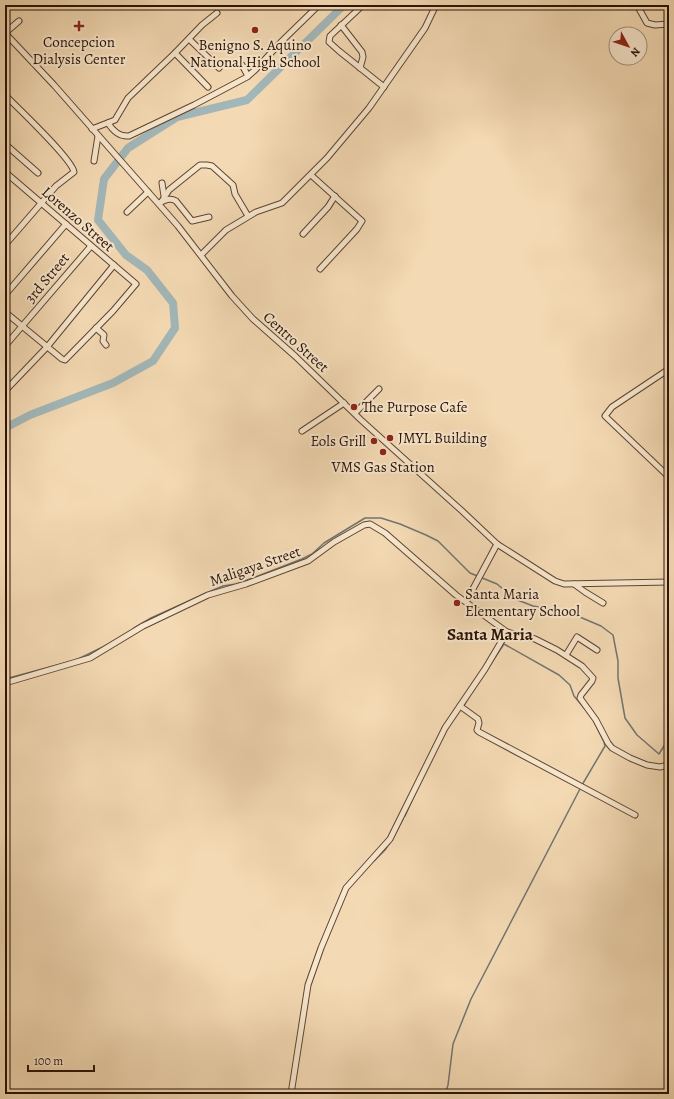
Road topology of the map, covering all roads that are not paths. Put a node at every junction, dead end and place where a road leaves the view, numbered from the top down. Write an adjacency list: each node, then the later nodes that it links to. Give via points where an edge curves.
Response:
1 (319, 5): 15 (street)
2 (363, 5): 8 (street)
3 (436, 5): 17 (street, via 425,28)
4 (637, 5): 7 (street, via 647,23)
5 (217, 13): 10 (street)
6 (19, 21): 9 (street)
7 (669, 24)
8 (341, 25): 14 (street, via 362,52); 14 (street, via 330,36 329,42)
9 (5, 33): 20 (street, Centro Street)
10 (189, 38): 11 (street); 13 (street)
11 (175, 53): 16 (street); 19 (street, via 128,98 114,120)
12 (242, 65): 15 (street)
13 (219, 68)
14 (360, 68): 17 (street)
15 (248, 76): 19 (street, via 129,136 115,132)
16 (208, 87)
17 (384, 87): 25 (street, via 368,110)
18 (5, 96): 32 (street, via 62,154 74,170)
19 (108, 123): 20 (street)
20 (92, 129): 21 (street, Centro Street)
21 (99, 137): 23 (street); 28 (street, Centro Street)
22 (5, 144): 24 (street)
23 (94, 161)
24 (38, 173)
25 (310, 175): 30 (street); 34 (street, via 282,203)
26 (6, 176): 32 (street, Lorenzo Street)
27 (162, 183): 29 (street)
28 (148, 192): 31 (street, Centro Street); 33 (street)
29 (164, 196): 31 (street); 34 (street, via 200,165 212,166 233,186)
30 (335, 196): 37 (street); 42 (street, via 362,219 362,222 358,230)
31 (160, 202): 35 (street, via 173,199 192,221); 40 (street, Centro Street)
32 (41, 203): 36 (street, Lorenzo Street); 38 (street)
33 (126, 212)
34 (248, 216): 40 (street, via 226,230)
35 (209, 217)
36 (66, 224): 39 (street, Lorenzo Street); 43 (street)
37 (303, 234)
38 (5, 245)
39 (91, 246): 41 (street, Lorenzo Street); 45 (street, 3rd Street)
40 (201, 255): 53 (street, Centro Street, via 253,319)
41 (114, 265): 46 (street, Lorenzo Street, via 136,283); 49 (street)
42 (320, 269)
43 (5, 295)
44 (5, 312): 45 (street)
45 (22, 327): 48 (street, 3rd Street); 49 (street)
46 (96, 328): 47 (street, via 104,335 103,341); 49 (street, via 66,359 62,360)
47 (106, 345)
48 (5, 346)
49 (47, 347): 52 (street)
50 (669, 369): 56 (street, via 612,407 604,416)
51 (379, 389): 54 (street)
52 (5, 392)
53 (344, 403): 54 (street, Centro Street); 55 (street)
54 (355, 413): 57 (street, Centro Street)
55 (302, 431)
56 (669, 477)
57 (497, 544): 59 (street, Centro Street, via 555,581); 60 (street)
58 (669, 582): 59 (street)
59 (574, 584): 61 (street)
60 (466, 602): 62 (street, Maligaya Street); 65 (street, Maligaya Street, via 385,533 367,524 329,545 308,561 208,595 143,626 90,658)
61 (603, 602)
62 (506, 632): 64 (street, via 539,641); 66 (street)
63 (597, 650): 64 (street, via 577,637)
64 (566, 655): 67 (street, via 592,676 592,681 580,698 612,748 647,765)
65 (5, 683)
66 (460, 706): 68 (street, via 478,719 479,732); 69 (street, via 435,746 390,839 346,888 308,985)
67 (669, 765)
68 (636, 815)
69 (291, 1094)

